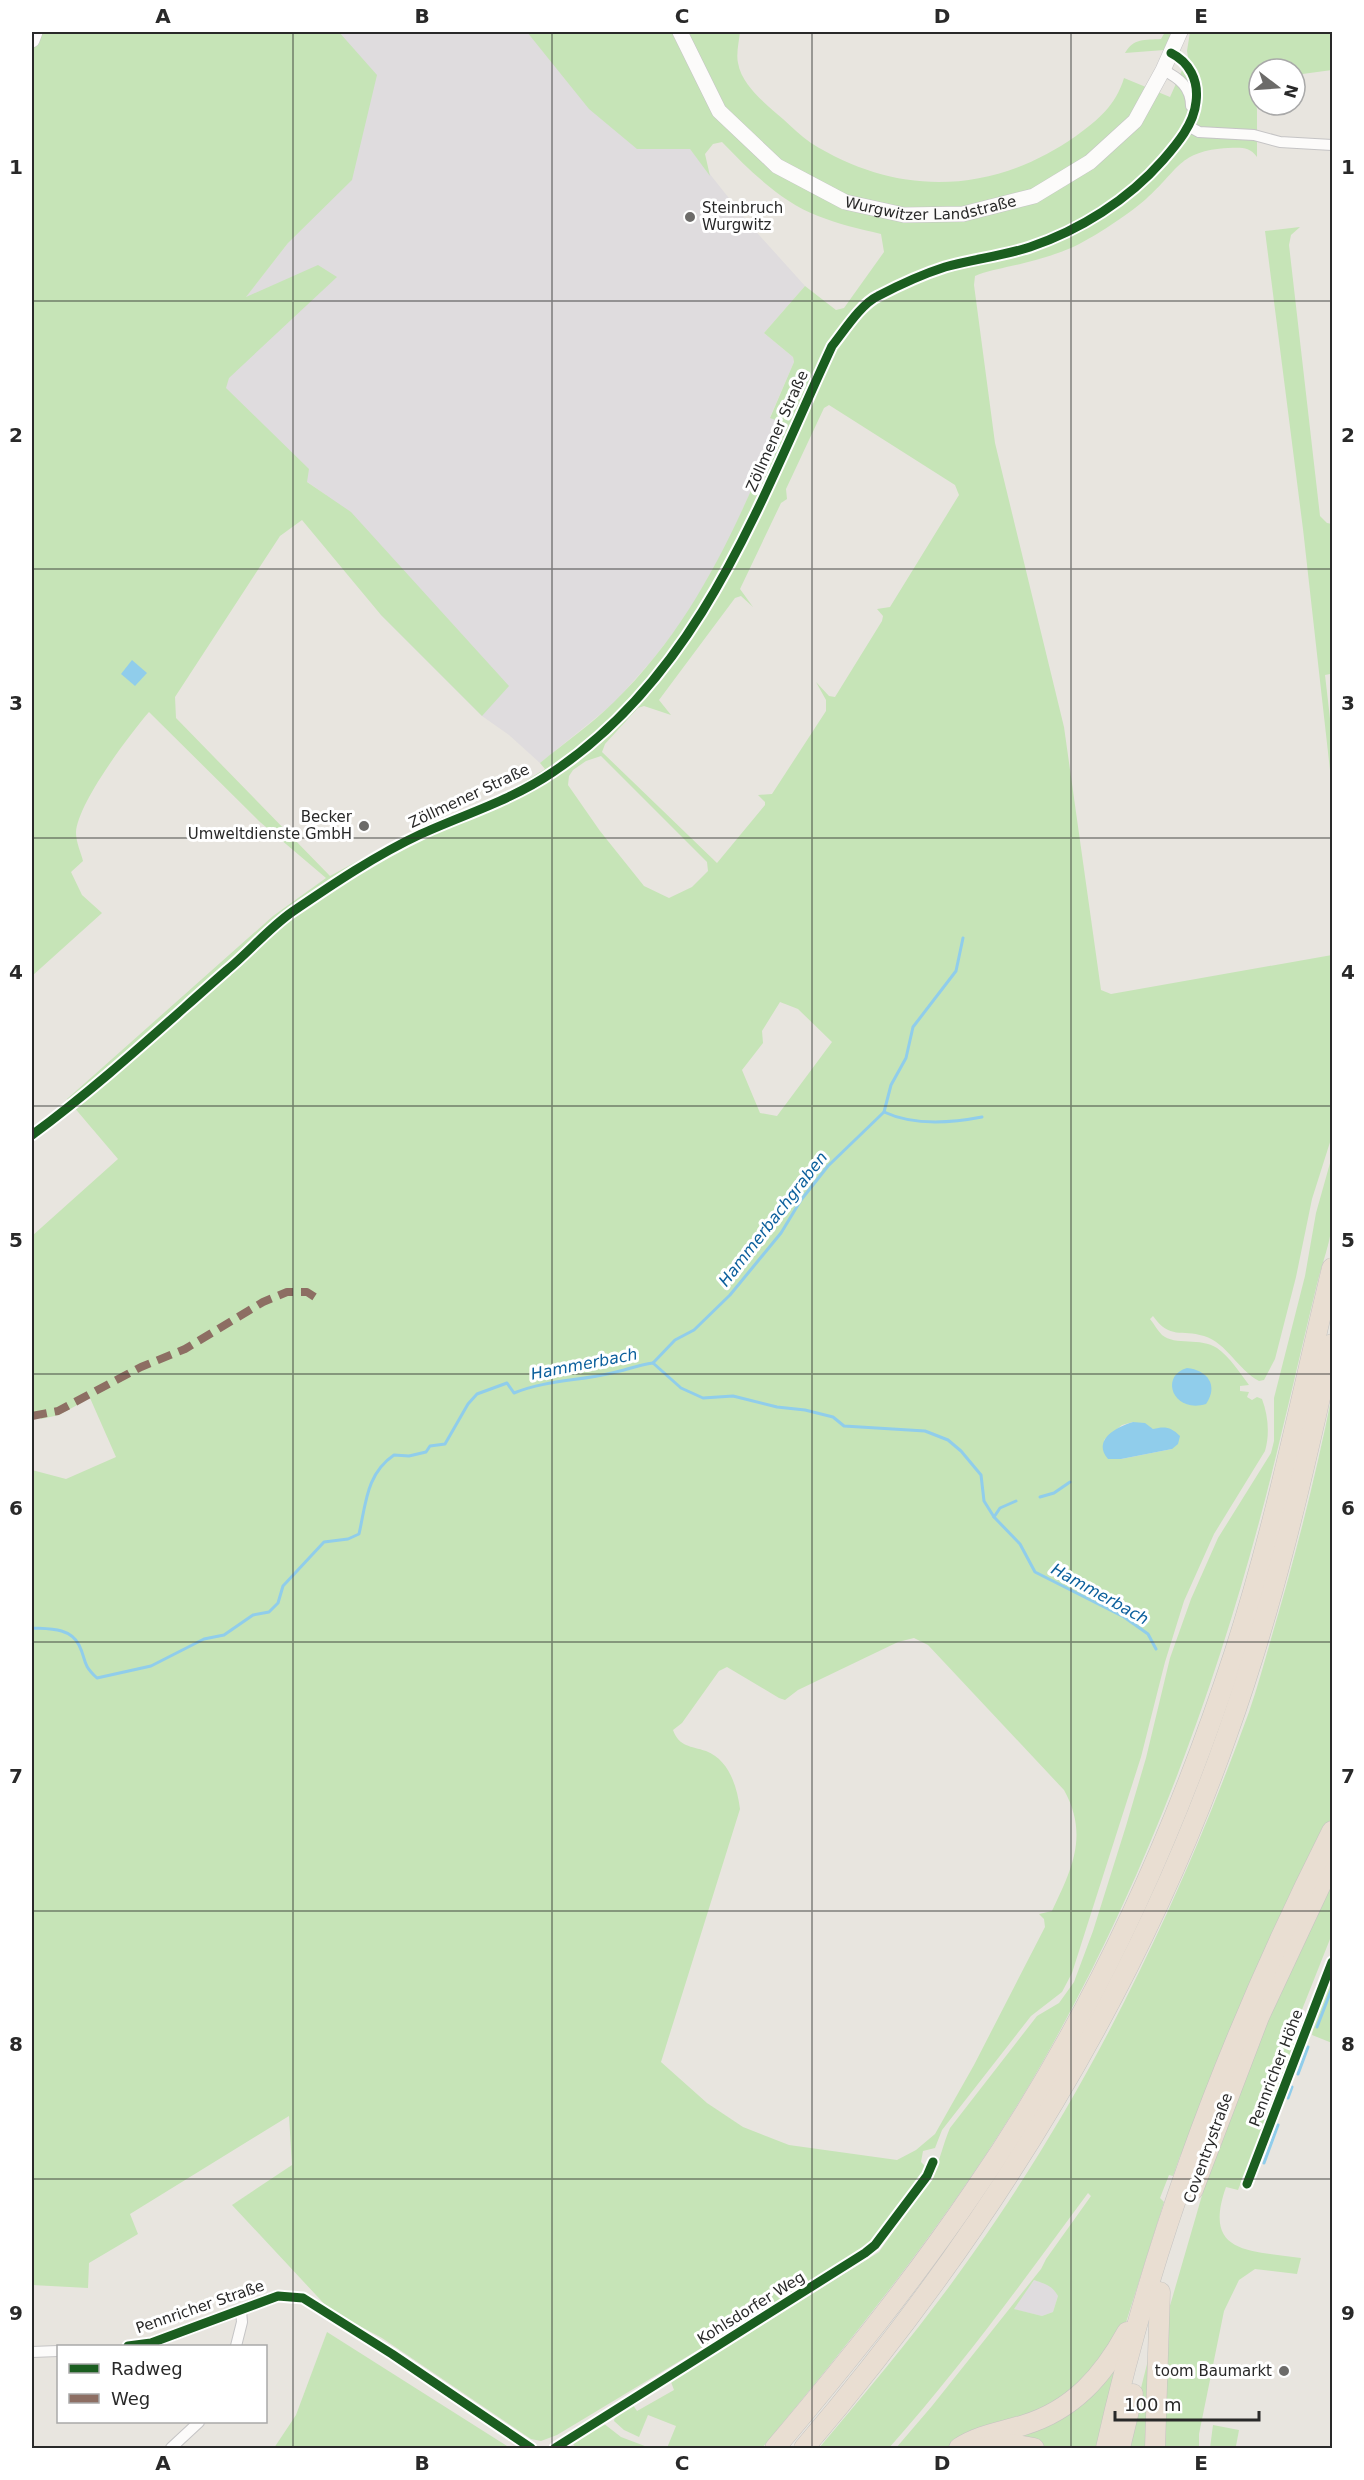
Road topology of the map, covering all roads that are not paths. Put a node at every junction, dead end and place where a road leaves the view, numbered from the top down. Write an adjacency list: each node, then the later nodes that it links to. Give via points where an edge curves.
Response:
1 (35, 32): 4 (main road)
2 (680, 32): 6 (main road, Wurgwitzer Landstraße, via 719,111 777,166 845,202 904,215 963,214 1034,196 1090,162 1135,121)
3 (1179, 32): 5 (main road, Wurgwitzer Landstraße)
4 (32, 40)
5 (1171, 53): 6 (main road, Wurgwitzer Landstraße); 7 (street, via 1183,59 1195,82 1196,104)
6 (1163, 70): 7 (street, via 1188,90)
7 (1190, 122): 8 (street, via 1199,132); 9 (street, Zöllmener Straße, via 1156,168 1113,205 1072,230 1030,247 944,267 875,297 832,346 752,522 690,633 660,673 604,734 516,794 398,846 289,914 106,1077)
8 (1332, 145)
9 (32, 1135)
10 (1332, 1268): 27 (highway, via 1281,1485 1242,1629 1182,1797 1119,1939 1056,2059 976,2189 855,2353)
11 (1332, 1344): 28 (highway, via 1283,1557 1252,1660 1199,1810 1139,1946 1064,2088 977,2225 926,2298)
12 (1332, 1830): 17 (highway, via 1241,2025 1195,2143)
13 (1332, 1861): 17 (highway, Coventrystraße, via 1259,2017)
14 (1332, 1962): 16 (street, Pennricher Höhe)
15 (933, 2162): 26 (street, Kohlsdorfer Weg, via 920,2185 865,2253)
16 (1247, 2184)
17 (1153, 2295): 29 (highway, via 1112,2360 1086,2390 1041,2418 991,2433); 32 (highway); 33 (highway, Coventrystraße); 34 (highway)
18 (241, 2311): 19 (street, Pennricher Straße); 20 (street); 25 (street, Pennricher Straße, via 278,2296 297,2296 347,2324)
19 (136, 2345)
20 (236, 2345)
21 (57, 2351): 22 (street)
22 (32, 2352)
23 (197, 2423): 24 (street)
24 (171, 2448)
25 (531, 2448)
26 (555, 2448)
27 (776, 2448)
28 (804, 2448)
29 (959, 2448)
30 (982, 2448): 31 (highway, via 1010,2444)
31 (1034, 2448)
32 (1106, 2448)
33 (1120, 2448)
34 (1155, 2448)

